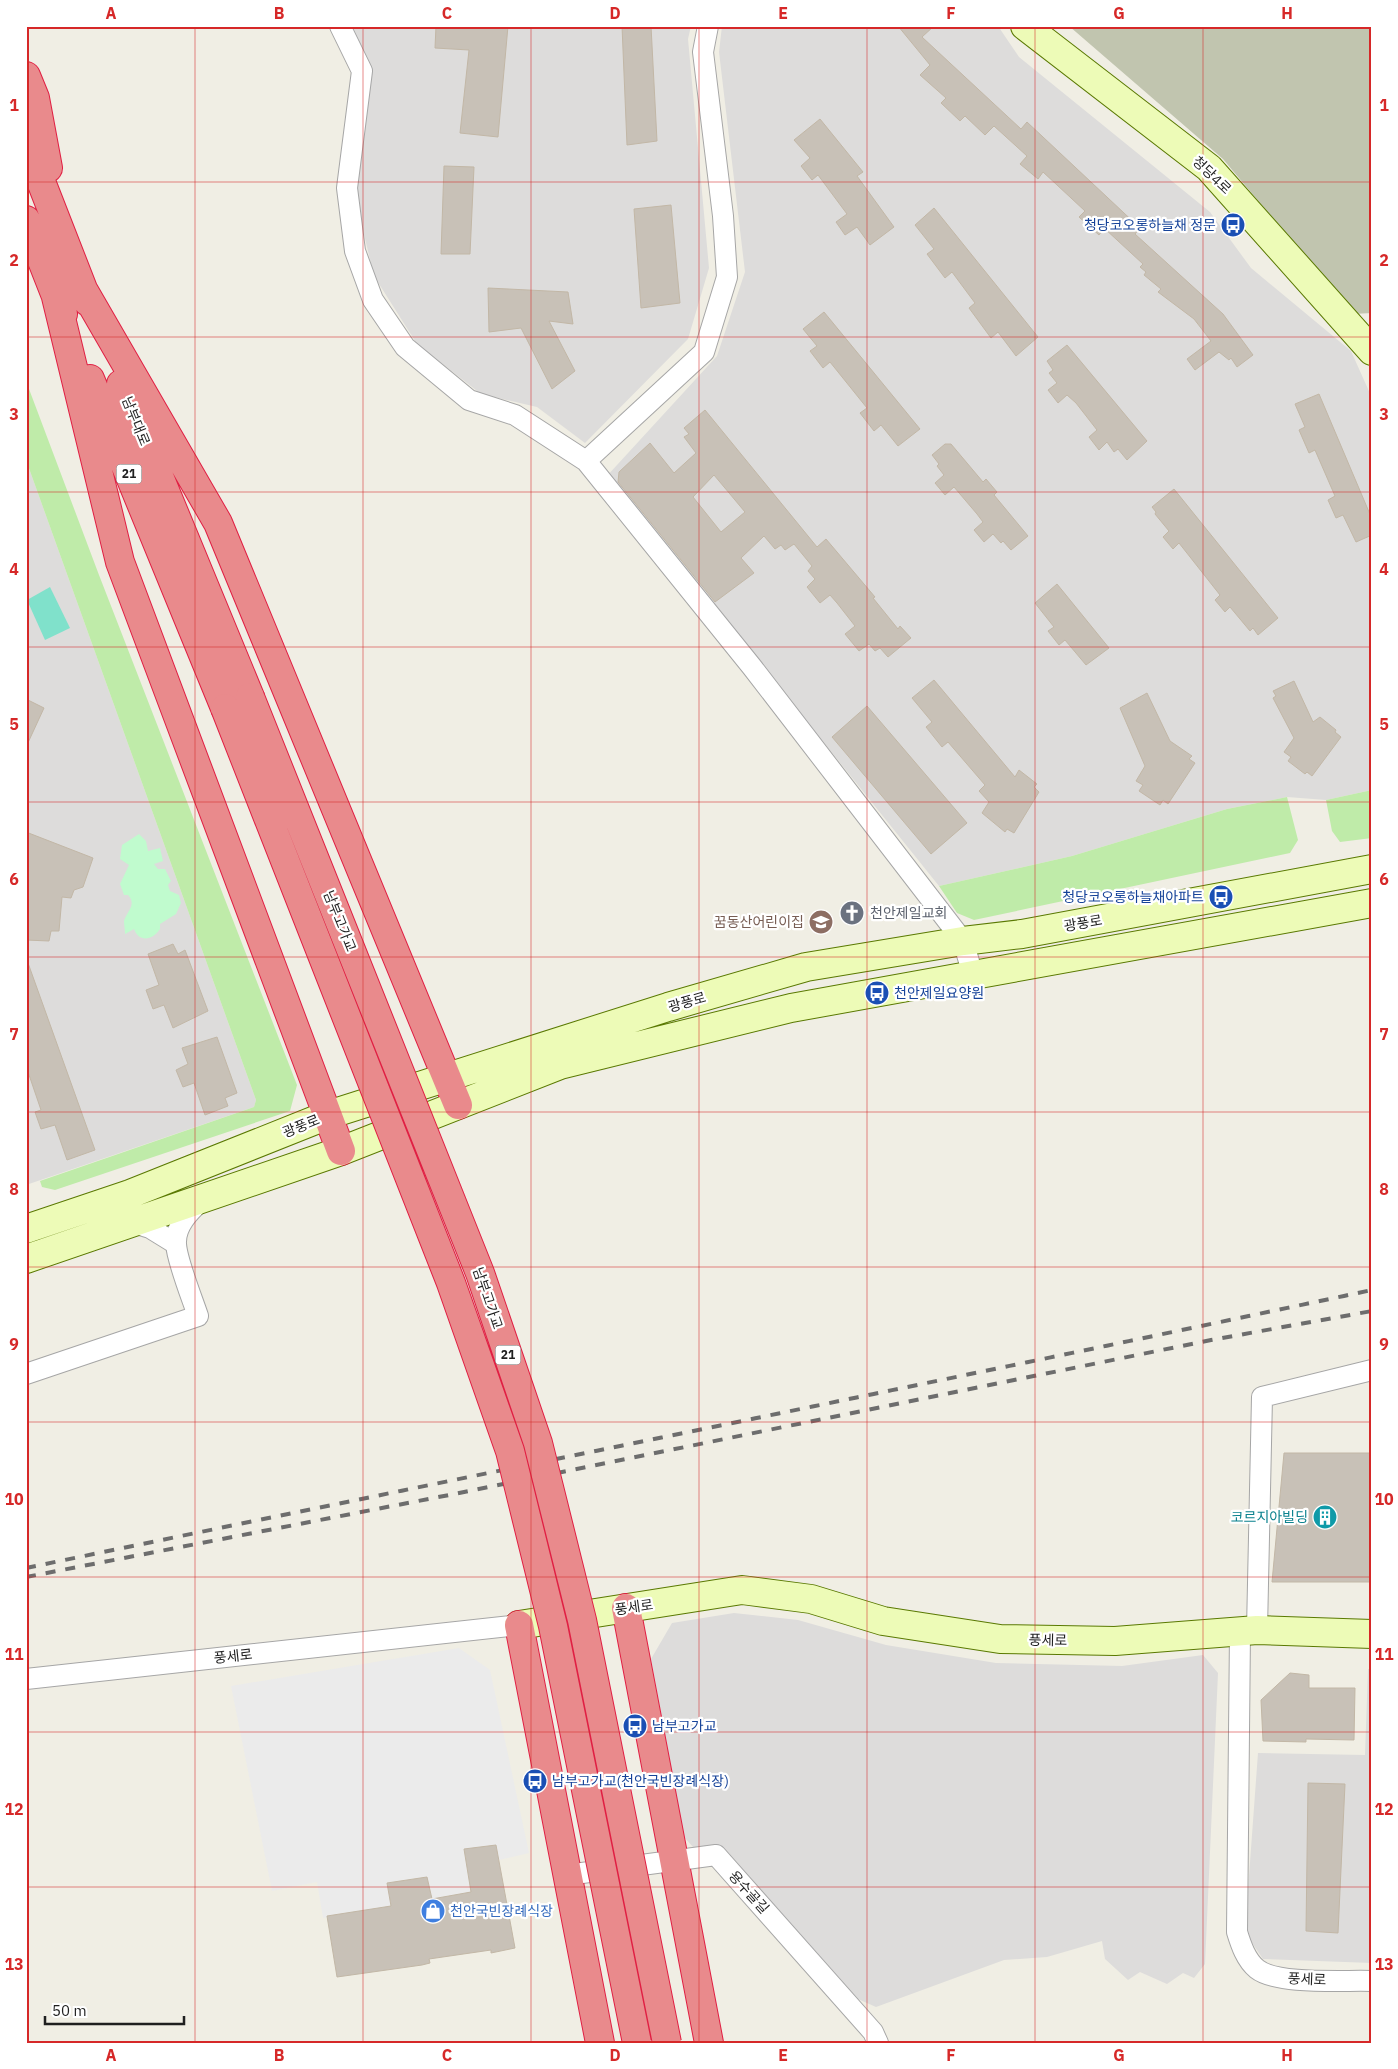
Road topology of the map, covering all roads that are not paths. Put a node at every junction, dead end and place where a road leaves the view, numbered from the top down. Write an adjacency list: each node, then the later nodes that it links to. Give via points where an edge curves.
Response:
1 (340, 26): 11 (street, via 362,70 347,188 356,251 373,300 405,347 463,395 515,415)
2 (708, 26): 11 (street, via 703,52 723,216 726,277 704,352)
3 (1025, 26): 10 (main road, 청당4로, via 1208,168)
4 (26, 76): 6 (highway, via 35,98)
5 (26, 143): 6 (highway, 남부대로 / 21)
6 (59, 228): 8 (highway, 남부대로 / 21)
7 (29, 229): 9 (highway, 남부대로 / 21)
8 (81, 286): 12 (highway, 남부대로 / 21); 18 (highway, via 218,523)
9 (56, 297): 13 (highway, 남부대로 / 21); 20 (highway, via 120,562)
10 (1369, 344)
11 (586, 461): 16 (street, via 752,667)
12 (250, 697): 39 (highway, 남부고가교 / 21, bridge, via 480,1273 538,1442 582,1620)
13 (225, 708): 38 (highway, 남부고가교 / 21, bridge, via 451,1283 510,1451 554,1626)
14 (1372, 869): 16 (main road, 광풍로, via 1022,934)
15 (1372, 903): 17 (main road)
16 (963, 941): 17 (street); 18 (main road, 광풍로, via 806,967)
17 (973, 975): 19 (main road, via 791,1008 560,1065)
18 (446, 1076): 19 (highway); 20 (main road, 광풍로)
19 (458, 1106): 21 (main road)
20 (328, 1115): 21 (highway); 24 (main road, 광풍로, via 130,1194)
21 (341, 1150): 22 (main road)
22 (209, 1194): 23 (main road); 25 (street, via 186,1216)
23 (130, 1222): 25 (street, via 150,1228); 26 (main road)
24 (26, 1229)
25 (176, 1244): 28 (street, via 198,1316)
26 (26, 1258)
27 (1372, 1370): 31 (street, via 1262,1397)
28 (26, 1374)
29 (626, 1608): 30 (main road, 풍세로); 31 (main road, 풍세로, via 742,1590 811,1599 883,1621 1000,1638 1115,1641); 34 (highway)
30 (519, 1624): 33 (street, 풍세로); 35 (highway)
31 (1249, 1631): 32 (main road, 풍세로); 36 (street, 풍세로, via 1237,1932 1256,1969 1275,1978)
32 (1372, 1634)
33 (26, 1679)
34 (674, 1859): 35 (street, 용수골길); 40 (highway); 41 (street, 용수골길, via 716,1854 873,2032)
35 (567, 1875): 37 (highway)
36 (1372, 1981)
37 (600, 2043)
38 (637, 2043)
39 (667, 2043)
40 (709, 2043)
41 (878, 2043)

